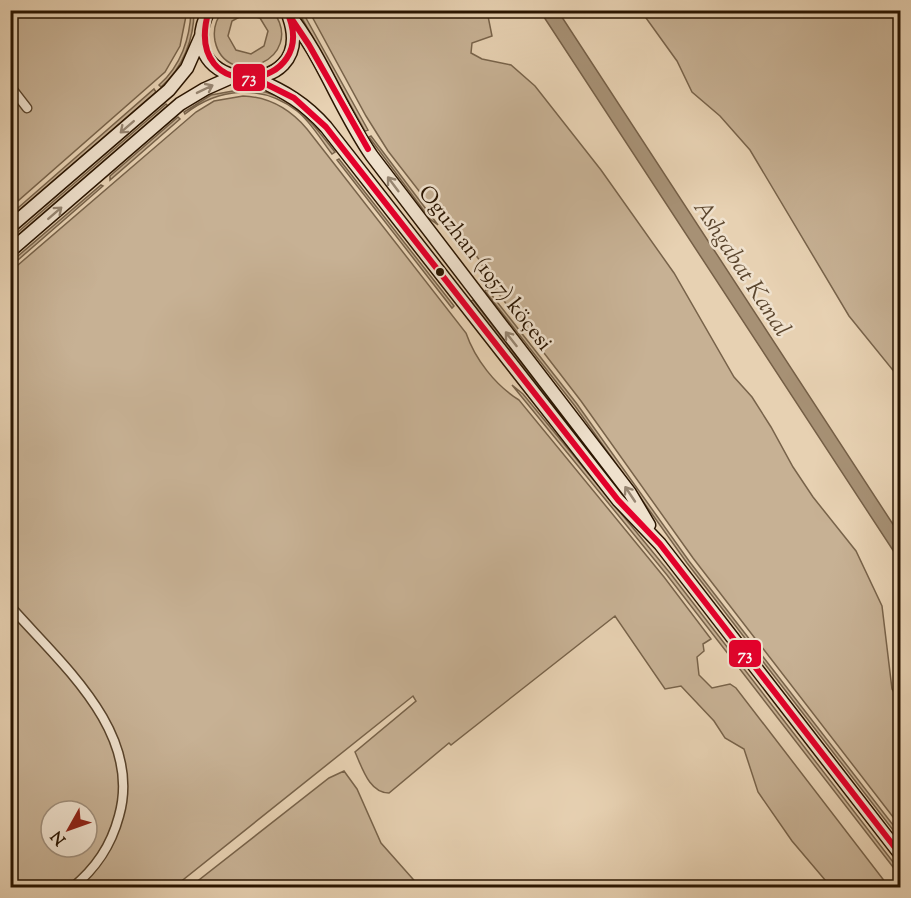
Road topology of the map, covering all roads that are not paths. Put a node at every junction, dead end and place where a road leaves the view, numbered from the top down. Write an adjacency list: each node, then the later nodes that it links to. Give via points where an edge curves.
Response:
1 (208, 11): 3 (main road)
2 (286, 11): 5 (main road, Oguzhan (1957) köçesi, via 293,34 287,57 277,69); 10 (main road, Oguzhan (1957) köçesi, one-way to 2, via 630,493 372,156 310,45)
3 (202, 34): 4 (main road, via 213,63); 8 (main road, one-way to 8, via 187,68 170,90)
4 (232, 77): 5 (main road, Oguzhan (1957) köçesi); 9 (main road, one-way to 4, via 180,104)
5 (256, 79): 10 (main road, Oguzhan (1957) köçesi, via 293,96 317,117 618,500)
6 (10, 86): 7 (street)
7 (27, 108)
8 (10, 227)
9 (10, 252)
10 (660, 544): 12 (main road, Oguzhan (1957) köçesi)
11 (10, 606): 13 (street, via 100,712 120,756 123,798 114,833 101,858)
12 (900, 854)
13 (72, 888)

